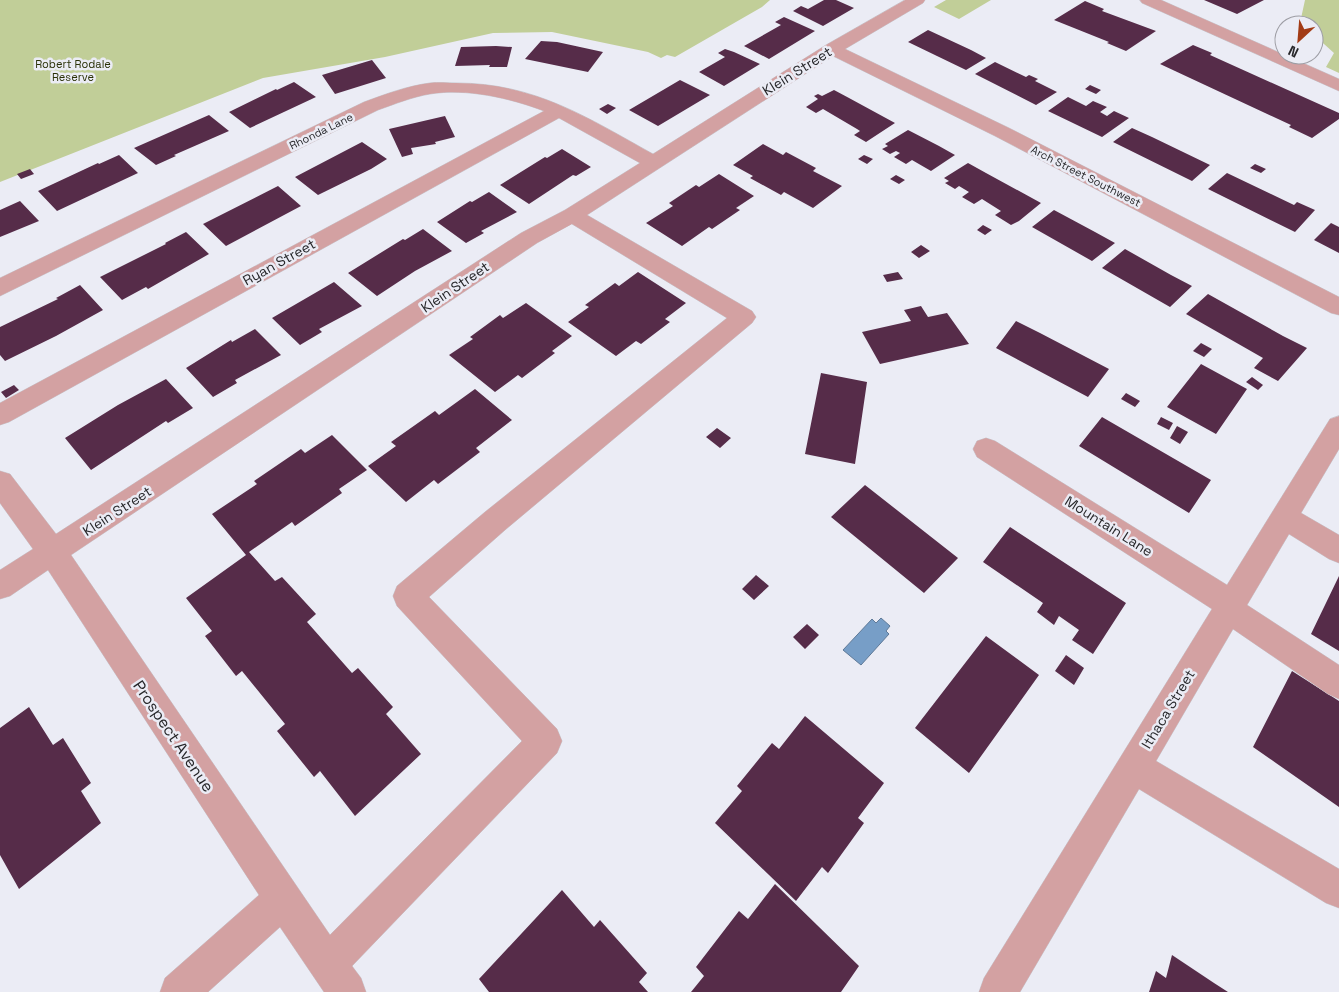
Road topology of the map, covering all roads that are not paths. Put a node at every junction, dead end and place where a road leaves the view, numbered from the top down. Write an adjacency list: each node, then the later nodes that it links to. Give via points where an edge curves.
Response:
1 (917, 0): 3 (street, Klein Street)
2 (1148, 0): 4 (street)
3 (832, 49): 6 (street, Klein Street); 9 (street, Arch Street Southwest, via 1002,132)
4 (1339, 86)
5 (559, 110): 6 (street, Rhonda Lane); 8 (street, Rhonda Lane, via 516,94 471,88 430,88 398,96 371,106); 10 (street, Ryan Street)
6 (654, 162): 7 (street, Klein Street)
7 (572, 215): 16 (street, Klein Street, via 529,238); 23 (street, via 744,317 408,596 545,741)
8 (0, 288)
9 (1339, 307)
10 (0, 415)
11 (1339, 426): 14 (street, Ithaca Street)
12 (986, 449): 18 (street, Mountain Lane)
13 (0, 482): 16 (street, Prospect Avenue)
14 (1284, 517): 15 (street); 18 (street, Ithaca Street)
15 (1339, 550)
16 (53, 553): 17 (street, Klein Street); 22 (street, Prospect Avenue)
17 (0, 586)
18 (1230, 606): 19 (street, Mountain Lane); 20 (street, Ithaca Street)
19 (1339, 683)
20 (1134, 767): 21 (street); 26 (street, Ithaca Street)
21 (1339, 890)
22 (283, 900): 23 (street, Prospect Avenue); 24 (street)
23 (328, 964): 25 (street, Prospect Avenue)
24 (178, 992)
25 (348, 992)
26 (998, 992)

